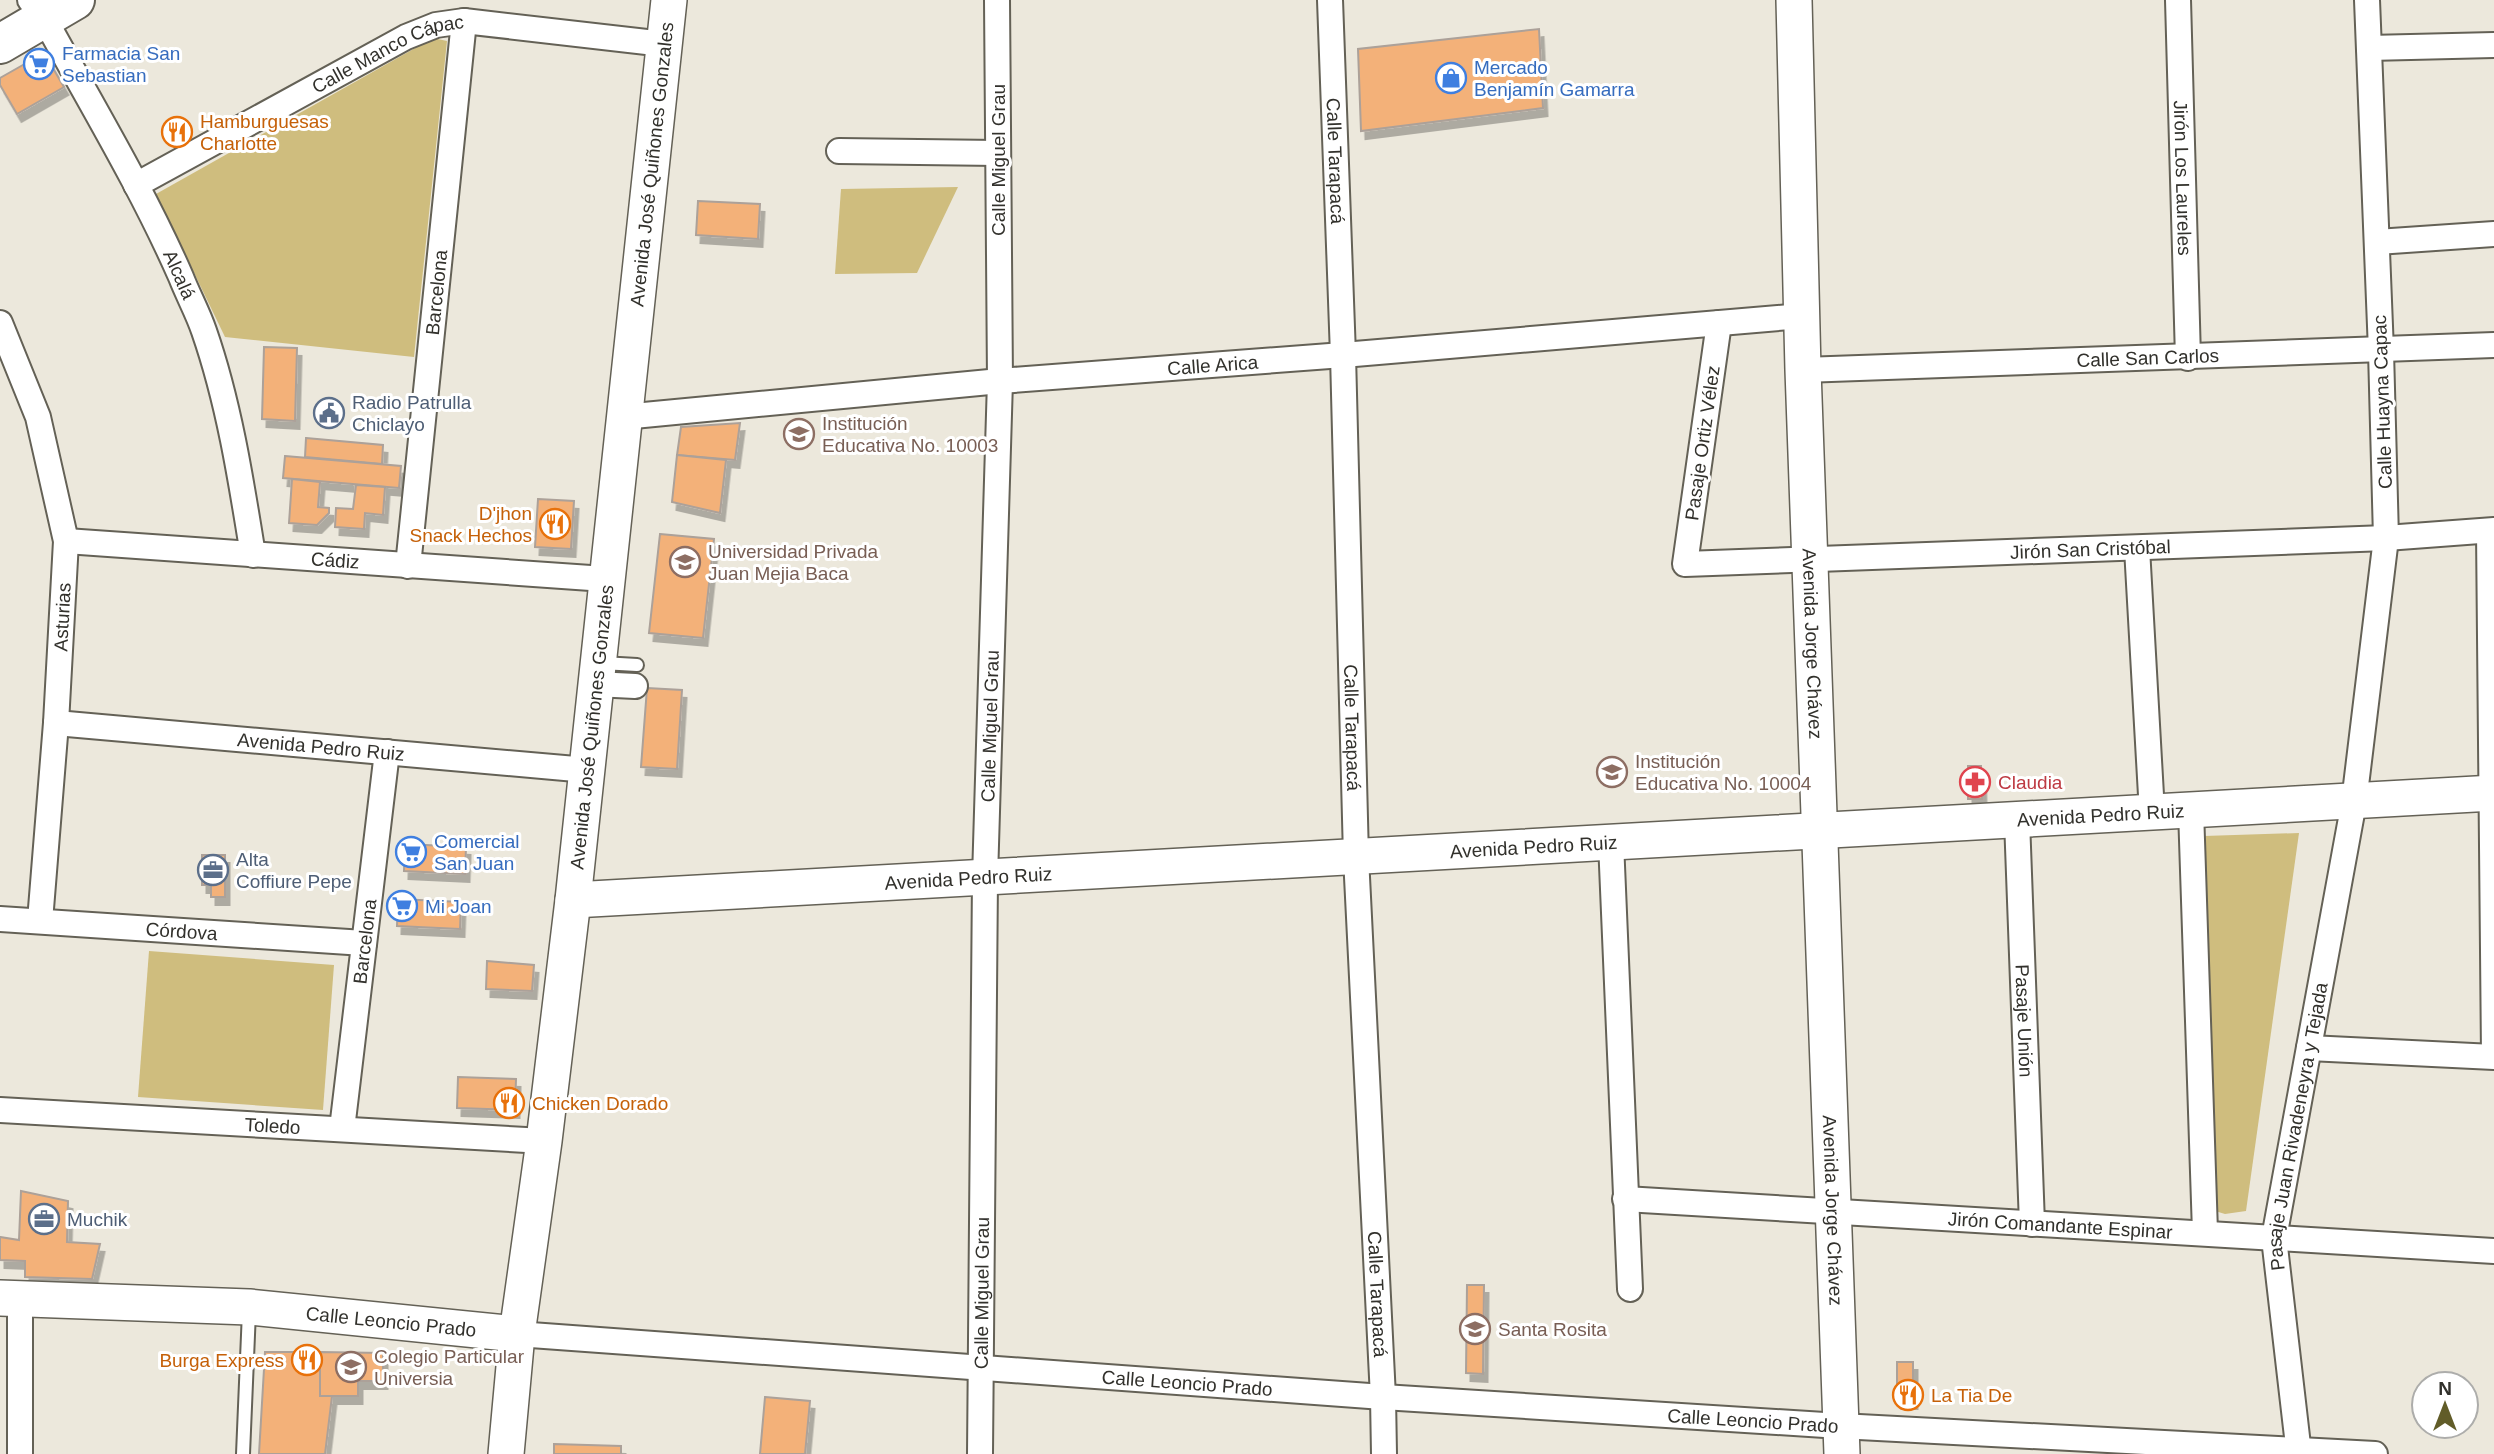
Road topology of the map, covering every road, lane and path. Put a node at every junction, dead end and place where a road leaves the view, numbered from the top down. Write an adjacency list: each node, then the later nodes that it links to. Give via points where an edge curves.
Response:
1 (669, 0): 10 (street, Avenida José Quiñones Gonzales)
2 (997, 0): 14 (street, Calle Miguel Grau)
3 (1329, 0): 23 (street, Calle Tarapacá)
4 (1794, 0): 18 (street, Avenida Jorge Chávez)
5 (2178, 0): 24 (street, Jirón Los Laureles)
6 (2367, 0): 12 (street, Calle Huayna Capac)
7 (50, 6): 9 (main road); 15 (street, Alcalá)
8 (464, 21): 10 (street, Calle Manco Cápac); 15 (street, Calle Manco Cápac, via 436,25 406,37); 35 (street, Barcelona)
9 (0, 44)
10 (664, 44): 27 (street, Avenida José Quiñones Gonzales)
11 (2494, 45): 12 (street)
12 (2369, 48): 17 (street, Calle Huayna Capac)
13 (839, 151): 14 (street)
14 (998, 153): 26 (street, Calle Miguel Grau)
15 (136, 185): 32 (street, Alcalá, via 204,331 233,440)
16 (2494, 234): 17 (street)
17 (2377, 242): 22 (street, Calle Huayna Capac)
18 (1802, 316): 20 (street, Calle Arica); 25 (street, Avenida Jorge Chávez)
19 (0, 323): 30 (street, Asturias, via 38,417)
20 (1719, 323): 23 (street, Calle Arica); 34 (street, Pasaje Ortiz Vélez)
21 (2494, 345): 22 (street, Calle San Carlos)
22 (2381, 351): 24 (street, Calle San Carlos); 29 (street, Calle Huayna Capac)
23 (1343, 355): 26 (street, Calle Arica); 49 (street, Calle Tarapacá)
24 (2188, 358): 25 (street, Calle San Carlos)
25 (1802, 370): 33 (street, Avenida Jorge Chávez)
26 (1000, 381): 27 (street, Calle Arica); 50 (street, Calle Miguel Grau)
27 (623, 417): 36 (street, Avenida José Quiñones Gonzales)
28 (2491, 530): 29 (street, Jirón San Cristóbal); 42 (street)
29 (2386, 538): 31 (street, Jirón San Cristóbal); 43 (street, Calle Huayna Capac)
30 (66, 541): 32 (street, Cádiz); 39 (street, Asturias)
31 (2137, 548): 33 (street, Jirón San Cristóbal); 45 (street)
32 (253, 555): 35 (street, Cádiz)
33 (1809, 561): 34 (street, Jirón San Cristóbal); 47 (street, Avenida Jorge Chávez)
34 (1685, 564)
35 (408, 566): 36 (street, Cádiz)
36 (605, 579): 37 (street, Avenida José Quiñones Gonzales)
37 (596, 673): 38 (street); 41 (street, Avenida José Quiñones Gonzales)
38 (636, 675)
39 (56, 723): 40 (street, Avenida Pedro Ruiz); 53 (street, Asturias)
40 (387, 752): 41 (street, Avenida Pedro Ruiz); 54 (street, Barcelona)
41 (587, 770): 51 (street, Avenida José Quiñones Gonzales)
42 (2493, 793): 43 (street, Avenida Pedro Ruiz); 56 (street)
43 (2354, 802): 44 (street, Avenida Pedro Ruiz); 55 (street, Pasaje Juan Rivadeneyra y Tejada)
44 (2191, 810): 45 (street, Avenida Pedro Ruiz); 63 (street)
45 (2152, 813): 46 (street, Avenida Pedro Ruiz)
46 (2017, 820): 47 (street, Avenida Pedro Ruiz); 62 (street, Pasaje Unión)
47 (1819, 830): 48 (street, Avenida Pedro Ruiz); 61 (street, Avenida Jorge Chávez)
48 (1611, 842): 49 (street, Avenida Pedro Ruiz); 60 (street)
49 (1356, 857): 50 (street, Avenida Pedro Ruiz); 71 (street, Calle Tarapacá)
50 (985, 878): 51 (street, Avenida Pedro Ruiz); 70 (street, Calle Miguel Grau)
51 (573, 900): 59 (street, Avenida José Quiñones Gonzales)
52 (0, 919): 53 (street, Córdova)
53 (40, 921): 54 (street, Córdova)
54 (364, 943): 58 (street, Barcelona)
55 (2309, 1048): 56 (street); 64 (street, Pasaje Juan Rivadeneyra y Tejada)
56 (2494, 1056)
57 (0, 1110): 58 (street, Toledo)
58 (342, 1129): 59 (street, Toledo)
59 (544, 1141): 69 (street, Avenida José Quiñones Gonzales)
60 (1625, 1199): 61 (street, Jirón Comandante Espinar); 66 (street)
61 (1832, 1212): 62 (street, Jirón Comandante Espinar); 72 (street, Avenida Jorge Chávez)
62 (2032, 1224): 63 (street, Jirón Comandante Espinar)
63 (2205, 1232): 64 (street, Jirón Comandante Espinar)
64 (2274, 1238): 65 (street, Jirón Comandante Espinar); 73 (street, Pasaje Juan Rivadeneyra y Tejada)
65 (2494, 1251)
66 (1630, 1289)
67 (10, 1299): 68 (street, Calle Leoncio Prado); 74 (street)
68 (249, 1307): 69 (street, Calle Leoncio Prado); 75 (lane)
69 (517, 1334): 70 (street, Calle Leoncio Prado); 76 (street, Avenida José Quiñones Gonzales)
70 (980, 1367): 71 (street, Calle Leoncio Prado); 77 (street, Calle Miguel Grau)
71 (1383, 1397): 72 (street, Calle Leoncio Prado); 78 (street, Calle Tarapacá)
72 (1841, 1440): 73 (street, Calle Leoncio Prado)
73 (2299, 1452): 79 (street, Calle Leoncio Prado)
74 (20, 1454)
75 (243, 1454)
76 (506, 1454)
77 (980, 1454)
78 (1384, 1454)
79 (2375, 1454)

